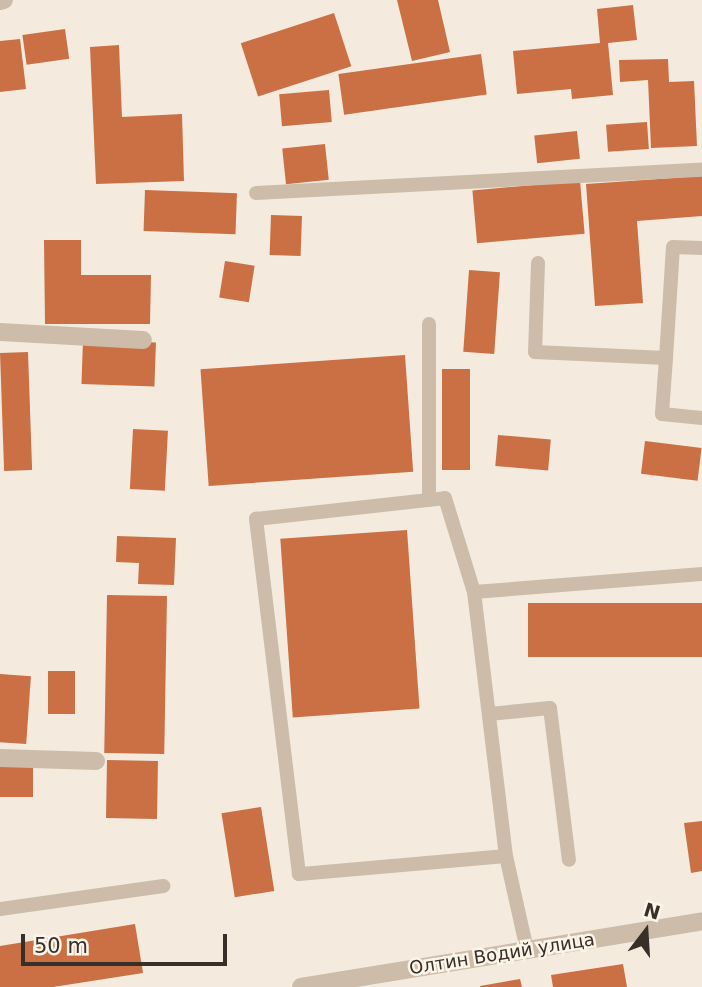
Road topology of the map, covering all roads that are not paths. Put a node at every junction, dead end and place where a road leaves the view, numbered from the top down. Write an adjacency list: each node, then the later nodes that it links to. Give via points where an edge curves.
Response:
1 (702, 170): 2 (lane)
2 (256, 193)
3 (702, 248): 8 (lane, via 673,247)
4 (538, 263): 8 (lane, via 535,352)
5 (429, 324): 10 (lane)
6 (0, 332): 7 (street)
7 (143, 340)
8 (666, 358): 9 (lane, via 662,414)
9 (702, 418)
10 (429, 500): 12 (lane, via 445,498); 16 (lane, via 256,519 299,874)
11 (702, 574): 12 (lane)
12 (474, 592): 13 (lane)
13 (489, 714): 16 (lane); 17 (lane, via 550,708)
14 (0, 758): 15 (street)
15 (96, 761)
16 (506, 856): 21 (lane)
17 (569, 860)
18 (163, 886): 19 (lane)
19 (0, 909)
20 (702, 921): 21 (street, Олтин Водий улица)
21 (527, 950): 22 (street, Олтин Водий улица)
22 (301, 987)

